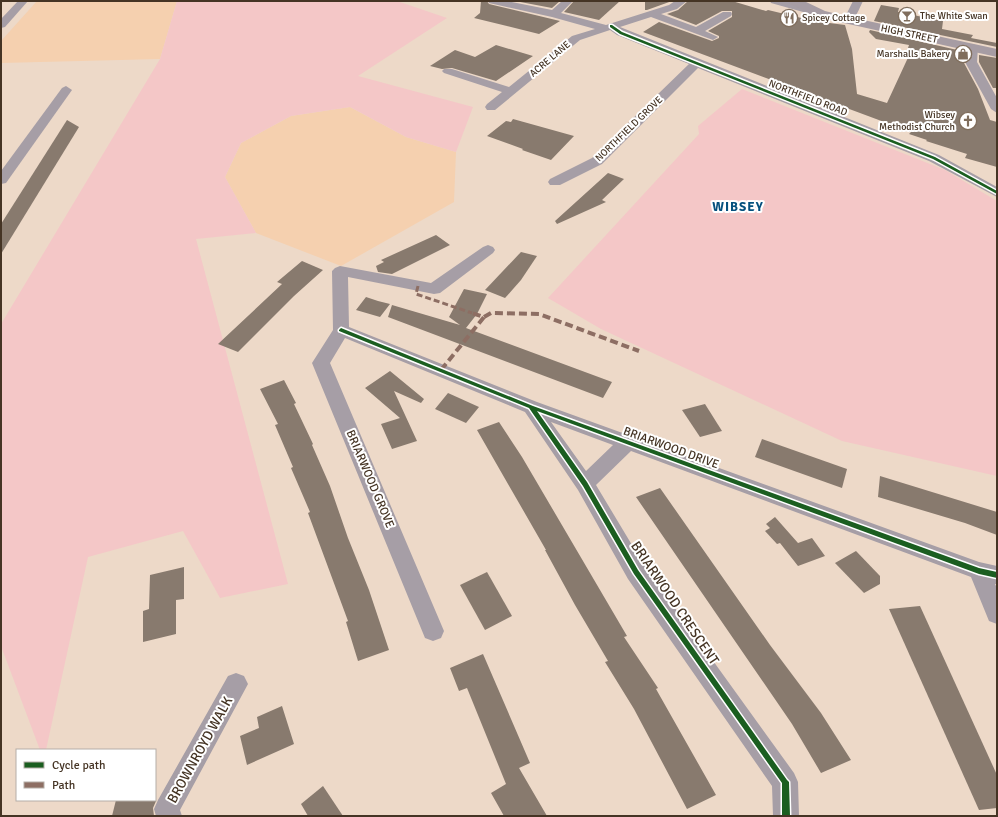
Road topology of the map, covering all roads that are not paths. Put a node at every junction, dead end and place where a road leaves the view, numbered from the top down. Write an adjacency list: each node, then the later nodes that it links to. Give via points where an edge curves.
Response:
1 (23, 1): 13 (street)
2 (493, 1): 8 (street, NORTHFIELD ROAD)
3 (568, 1): 8 (street)
4 (682, 1): 9 (street, ACRE LANE, via 673,7)
5 (775, 1): 11 (street, HIGH STREET)
6 (794, 1): 11 (main road, HIGH STREET)
7 (858, 1): 12 (street, via 850,17)
8 (554, 14): 14 (street, NORTHFIELD ROAD)
9 (651, 14): 14 (street, ACRE LANE); 15 (street)
10 (727, 14): 15 (street)
11 (821, 14): 12 (main road, HIGH STREET)
12 (844, 20): 17 (main road, HIGH STREET)
13 (1, 25)
14 (607, 27): 19 (street, NORTHFIELD ROAD); 22 (street, ACRE LANE, via 576,38)
15 (697, 31): 16 (street)
16 (713, 37)
17 (973, 47): 18 (main road, HIGH STREET); 24 (street, via 971,62)
18 (997, 53)
19 (696, 64): 26 (street, NORTHFIELD GROVE, via 597,161); 27 (street, NORTHFIELD ROAD, via 934,158)
20 (448, 71): 22 (street)
21 (66, 90): 25 (street)
22 (511, 91): 23 (street, ACRE LANE)
23 (491, 107)
24 (997, 109)
25 (1, 180)
26 (554, 182)
27 (997, 193)
28 (488, 250): 29 (street, via 434,289 340,271)
29 (341, 330): 30 (street, BRIARWOOD DRIVE); 35 (street, BRIARWOOD GROVE, via 321,363)
30 (531, 407): 31 (street, BRIARWOOD DRIVE); 32 (street, BRIARWOOD CRESCENT)
31 (627, 443): 32 (street); 33 (street, BRIARWOOD DRIVE)
32 (585, 484): 38 (street, BRIARWOOD CRESCENT, via 636,572 785,782)
33 (988, 573): 34 (street)
34 (997, 614)
35 (433, 632)
36 (236, 684): 37 (street, BROWNROYD WALK, via 167,810)
37 (169, 816)
38 (786, 816)

